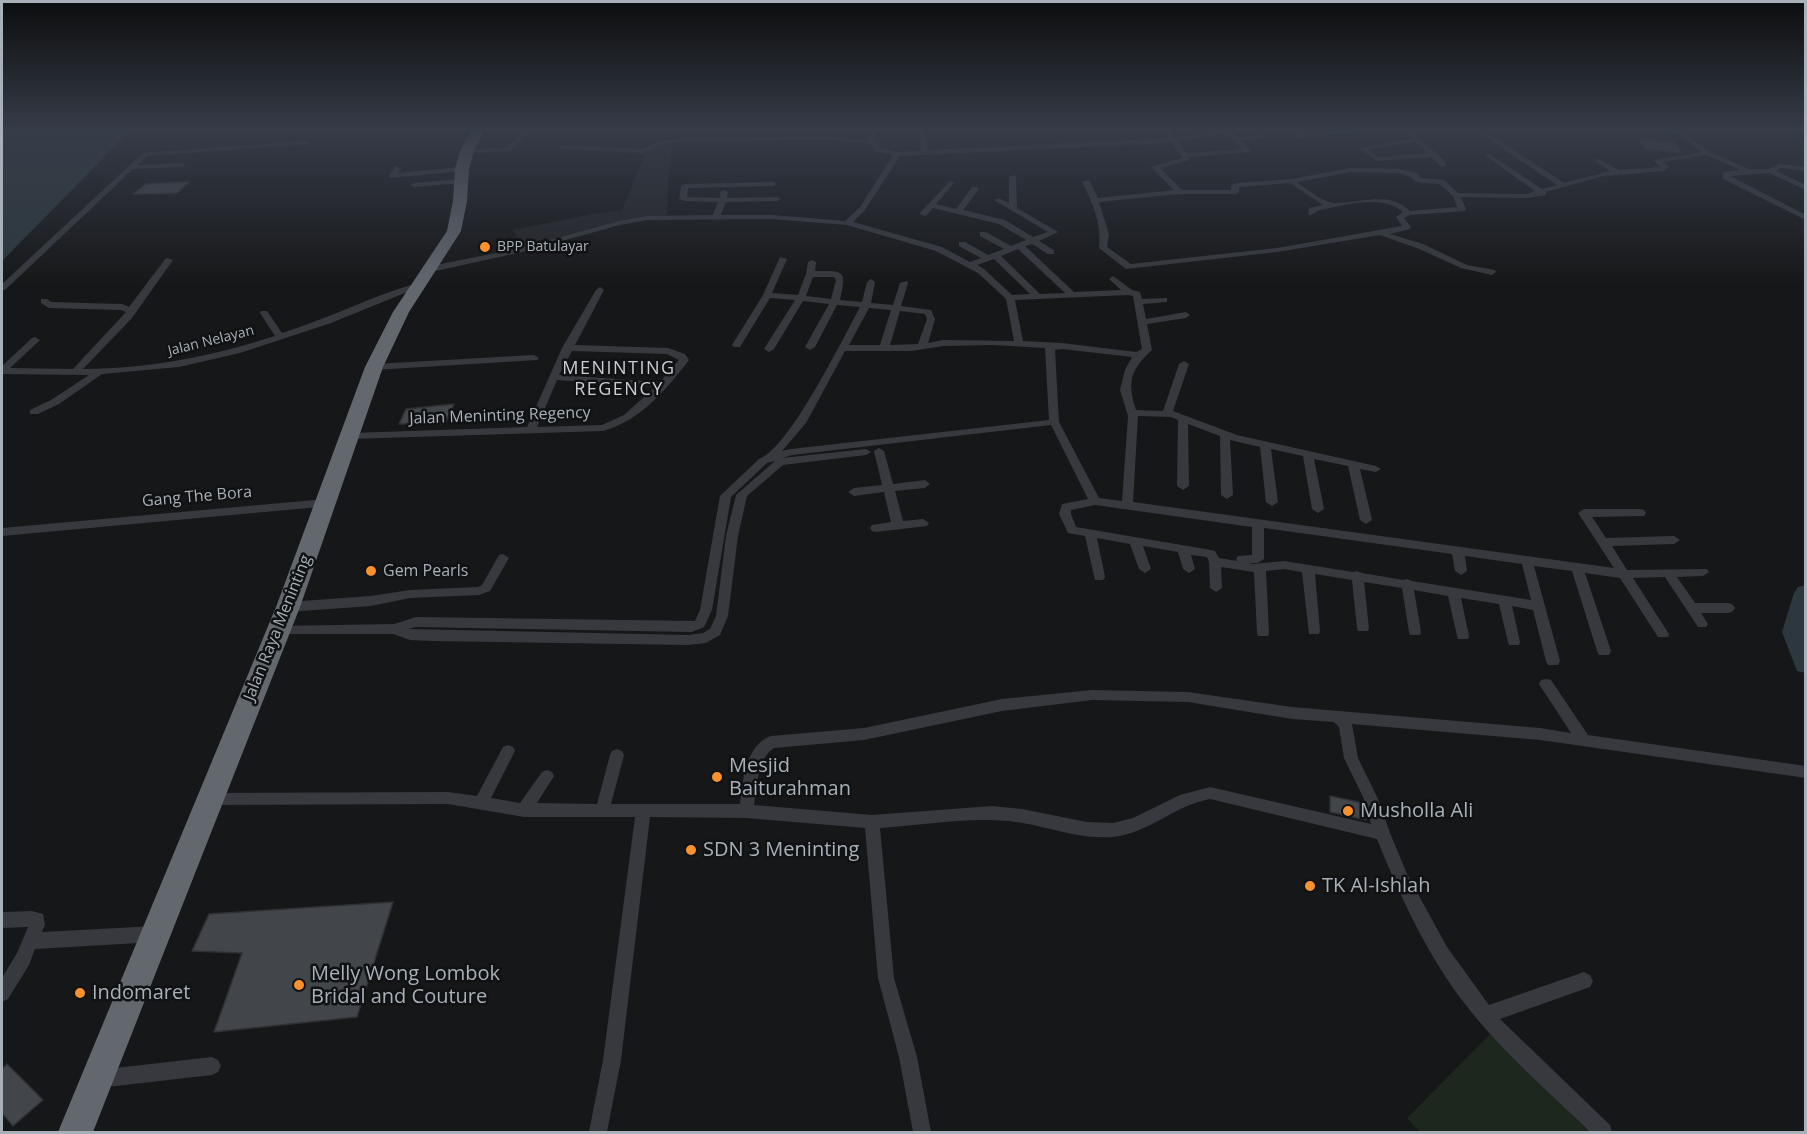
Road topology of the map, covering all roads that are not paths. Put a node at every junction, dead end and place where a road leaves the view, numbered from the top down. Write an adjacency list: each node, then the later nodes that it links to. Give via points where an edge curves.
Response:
1 (117, 182): 57 (street)
2 (422, 182): 18 (street)
3 (462, 182): 52 (highway, Jalan Raya Meninting, via 454,231)
4 (880, 182): 37 (street, via 865,208)
5 (1013, 182): 29 (street)
6 (1086, 182): 26 (street)
7 (1170, 182): 21 (street)
8 (1280, 182): 21 (street, via 1238,185 1235,192)
9 (1293, 182): 28 (street)
10 (1439, 182): 23 (street)
11 (1527, 182): 22 (street)
12 (1557, 182): 19 (street)
13 (1575, 182): 19 (street)
14 (1736, 182): 35 (street)
15 (950, 183): 27 (street)
16 (724, 184): 17 (street); 25 (street); 25 (street, via 688,184 682,197)
17 (773, 184)
18 (414, 185)
19 (1562, 185): 22 (street)
20 (975, 189): 30 (street)
21 (1180, 192): 26 (street)
22 (1543, 193): 23 (street)
23 (1456, 195): 32 (street, via 1461,210)
24 (777, 199): 25 (street)
25 (723, 200): 34 (street)
26 (1095, 200): 38 (street, via 1106,237 1103,248 1127,267 1277,250)
27 (931, 205): 30 (street); 33 (street)
28 (1329, 206): 31 (street); 32 (street, via 1389,201)
29 (1013, 208): 36 (street, via 999,199); 40 (street, via 1054,231)
30 (958, 212): 36 (street)
31 (1311, 213)
32 (1408, 213): 38 (street, via 1400,217 1407,227)
33 (922, 214)
34 (717, 216): 37 (street, Jalan Nelayan); 52 (street, Jalan Nelayan, via 630,221)
35 (1806, 218)
36 (987, 219): 40 (street, via 1002,222)
37 (847, 223): 49 (street, Jalan Nelayan, via 922,243)
38 (1379, 232): 50 (street, via 1473,270)
39 (983, 234): 43 (street)
40 (1033, 240): 42 (street); 44 (street)
41 (962, 244): 45 (street)
42 (1019, 245): 43 (street); 62 (street)
43 (1010, 249): 45 (street)
44 (1051, 252)
45 (991, 256): 49 (street); 63 (street)
46 (783, 259): 61 (street)
47 (169, 260): 72 (street)
48 (812, 262): 51 (street)
49 (970, 265): 65 (street, Jalan Nelayan)
50 (1492, 272)
51 (810, 273): 64 (street); 68 (street, via 837,274 840,280)
52 (424, 278): 76 (street, Jalan Nelayan, via 327,321); 90 (highway, Jalan Raya Meninting, via 389,333)
53 (1113, 279): 59 (street)
54 (872, 282): 70 (street)
55 (904, 283): 71 (street)
56 (1083, 285): 60 (street)
57 (2, 288)
58 (600, 290): 83 (street)
59 (1129, 292): 60 (street); 69 (street, via 1137,294)
60 (1095, 293): 62 (street)
61 (767, 295): 64 (street); 79 (street)
62 (1072, 295): 63 (street)
63 (1038, 297): 65 (street)
64 (801, 298): 68 (street); 86 (street)
65 (1011, 298): 78 (street)
66 (1164, 300): 69 (street)
67 (44, 301): 72 (street, via 49,305 122,306)
68 (835, 301): 70 (street); 82 (street)
69 (1139, 302): 75 (street)
70 (866, 305): 71 (street); 84 (street)
71 (897, 308): 80 (street, via 928,312 931,319); 85 (street)
72 (131, 310): 92 (street)
73 (264, 312): 76 (street)
74 (1186, 315): 75 (street)
75 (1142, 322): 87 (street, via 1147,350)
76 (279, 337): 93 (street, Jalan Nelayan, via 202,360)
77 (34, 340): 91 (street)
78 (1019, 344): 80 (street, via 953,342); 81 (street)
79 (737, 345)
80 (922, 346): 85 (street)
81 (1053, 346): 87 (street); 100 (street, via 1049,351)
82 (810, 347)
83 (567, 348): 94 (street); 95 (street, Jalan Meninting Regency, via 668,351 682,356 684,360)
84 (844, 348): 85 (street); 109 (street, via 801,423)
85 (884, 348)
86 (770, 349)
87 (1138, 355): 97 (street, via 1125,390)
88 (534, 358): 90 (street)
89 (1184, 364): 98 (street)
90 (374, 367): 103 (highway, Jalan Raya Meninting)
91 (2, 371): 92 (street, Jalan Nelayan)
92 (74, 373): 93 (street, Jalan Nelayan)
93 (99, 373): 96 (street)
94 (553, 377): 95 (street); 101 (street)
95 (662, 385): 101 (street, Jalan Meninting Regency, via 645,406 617,424 603,428)
96 (34, 412)
97 (1133, 413): 98 (street); 120 (street)
98 (1167, 413): 99 (street)
99 (1183, 418): 102 (street); 113 (street)
100 (1056, 426): 104 (street); 117 (street)
101 (531, 429): 103 (street, Jalan Meninting Regency)
102 (1225, 434): 105 (street); 116 (street)
103 (351, 436): 119 (highway, Jalan Raya Meninting)
104 (964, 437): 106 (street); 107 (street)
105 (1266, 445): 108 (street); 118 (street)
106 (836, 451): 107 (street); 109 (street); 131 (street, via 773,466 742,495)
107 (879, 451): 114 (street)
108 (1308, 454): 110 (street); 121 (street)
109 (772, 457): 130 (street, via 763,460 726,496)
110 (1353, 464): 111 (street); 123 (street)
111 (1376, 469)
112 (925, 484): 114 (street)
113 (1183, 486)
114 (890, 488): 115 (street); 126 (street)
115 (854, 492)
116 (1227, 495)
117 (1095, 501): 120 (street); 129 (street, via 1070,506 1065,511 1072,530)
118 (1272, 502)
119 (326, 503): 128 (street, Gang The Bora); 156 (highway, Jalan Raya Meninting)
120 (1127, 503): 125 (street)
121 (1318, 509)
122 (1640, 513): 134 (street, via 1584,513)
123 (1366, 520)
124 (922, 523): 126 (street)
125 (1258, 523): 136 (street); 138 (street, via 1258,559)
126 (898, 526): 127 (street)
127 (876, 528)
128 (2, 532)
129 (1090, 534): 133 (street); 150 (street)
130 (719, 536): 131 (street); 165 (street, via 700,624)
131 (732, 536): 165 (street, via 722,616 715,632 706,638)
132 (1674, 540): 134 (street)
133 (1135, 541): 135 (street); 142 (street)
134 (1603, 542): 148 (street)
135 (1182, 549): 138 (street); 143 (street)
136 (1458, 552): 139 (street); 145 (street)
137 (503, 558): 156 (street, via 486,588 479,591)
138 (1219, 559): 140 (street); 152 (street)
139 (1527, 561): 141 (street); 155 (street)
140 (1260, 568): 144 (street, via 1277,564); 167 (street)
141 (1577, 568): 148 (street); 172 (street)
142 (1145, 569)
143 (1189, 569)
144 (1308, 569): 149 (street); 164 (street)
145 (1461, 571)
146 (1703, 572): 147 (street)
147 (1668, 573): 148 (street); 157 (street)
148 (1624, 574): 168 (street)
149 (1357, 575): 151 (street); 161 (street)
150 (1099, 577)
151 (1407, 583): 153 (street); 166 (street)
152 (1216, 588)
153 (1454, 591): 154 (street); 170 (street)
154 (1504, 599): 155 (street); 171 (street)
155 (1539, 606): 173 (street)
156 (288, 607): 163 (highway, Jalan Raya Meninting)
157 (1693, 608): 158 (street); 160 (street)
158 (1729, 608)
159 (427, 623): 162 (street); 165 (street); 169 (street)
160 (1702, 624)
161 (1364, 628)
162 (394, 629): 163 (street); 169 (street)
163 (278, 631): 181 (highway, Jalan Raya Meninting)
164 (1314, 631)
165 (567, 632): 169 (street)
166 (1415, 632)
167 (1263, 633)
168 (1664, 633)
169 (420, 636)
170 (1463, 636)
171 (1514, 642)
172 (1604, 651)
173 (1553, 661)
174 (1546, 684): 176 (street)
175 (1338, 717): 176 (street, via 1513,731); 185 (street, via 1188,697 1092,695 1002,705 864,734 777,740 763,745 758,754); 188 (street, via 1346,725 1352,759)
176 (1584, 741): 179 (street)
177 (508, 751): 182 (street)
178 (617, 755): 184 (street)
179 (1806, 772)
180 (546, 776): 183 (street)
181 (209, 799): 182 (street, via 448,798); 190 (highway, Jalan Raya Meninting)
182 (481, 804): 183 (street)
183 (524, 810): 184 (street)
184 (602, 811): 186 (street)
185 (746, 811): 186 (street); 187 (street)
186 (643, 812): 198 (street, via 612,1060)
187 (872, 822): 188 (street, via 1006,814 1109,831 1130,827 1210,793); 199 (street, via 886,978 908,1057)
188 (1382, 833): 194 (street, via 1397,873 1428,928)
189 (2, 920): 191 (street, via 37,920)
190 (157, 934): 191 (street); 196 (highway, Jalan Raya Meninting)
191 (32, 941): 193 (street)
192 (1584, 981): 194 (street)
193 (2, 995)
194 (1485, 1015): 200 (street)
195 (212, 1066): 196 (street)
196 (97, 1079): 197 (highway, Jalan Raya Meninting)
197 (75, 1132)
198 (598, 1132)
199 (922, 1132)
200 (1603, 1132)

